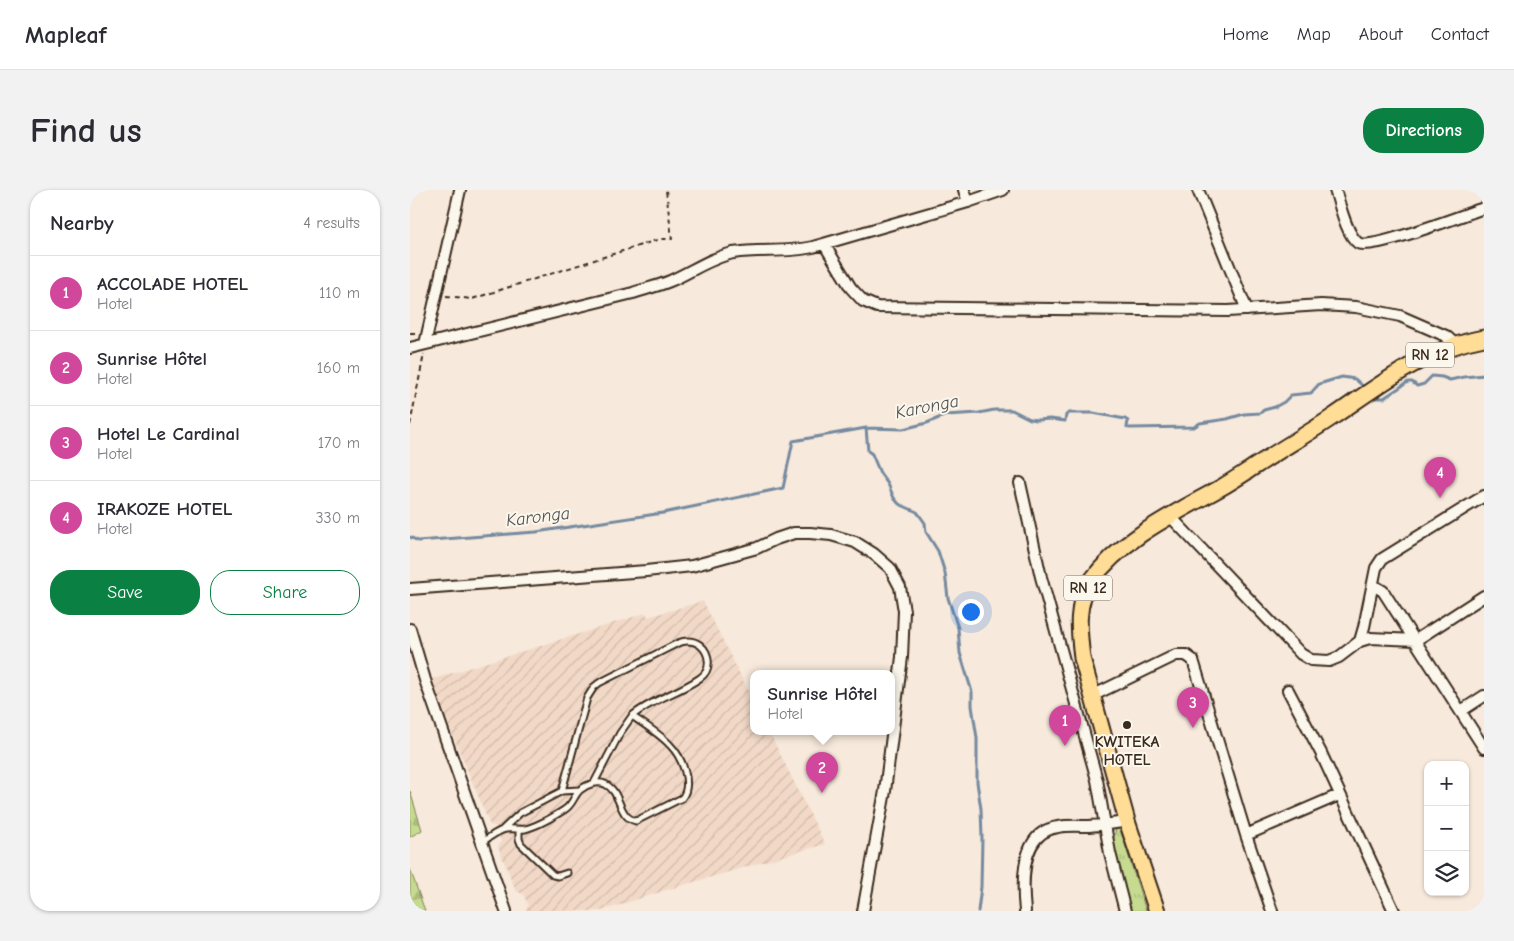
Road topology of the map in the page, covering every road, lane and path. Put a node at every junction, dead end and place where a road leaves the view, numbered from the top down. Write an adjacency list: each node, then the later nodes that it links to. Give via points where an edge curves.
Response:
1 (460, 190): 10 (street)
2 (666, 190): 10 (path, via 672,239 660,239 472,299)
3 (964, 190): 7 (street)
4 (1003, 190): 7 (street)
5 (1198, 190): 11 (street)
6 (1335, 190): 8 (street, via 1347,226 1357,242 1363,245 1383,242)
7 (968, 202): 9 (street)
8 (1484, 208)
9 (824, 244): 11 (street, via 852,288 863,301 877,307); 13 (street, via 801,250 731,254 706,262 670,281 633,293)
10 (436, 295): 13 (street)
11 (1247, 310): 14 (street, via 1321,305 1356,307 1400,316 1431,328)
12 (1484, 338): 14 (main road, RN 12)
13 (425, 344): 15 (street); 16 (path)
14 (1455, 344): 19 (main road, RN 12, via 1407,367 1223,486)
15 (410, 348)
16 (410, 425)
17 (1020, 483): 39 (street, via 1041,577)
18 (1484, 496): 20 (street, via 1382,559 1376,568)
19 (1170, 516): 25 (street, via 1306,657 1329,661); 27 (main road, RN 12, via 1115,554 1089,583 1081,604 1079,634)
20 (1373, 585): 24 (street, via 1383,591); 25 (street)
21 (410, 590): 30 (street, via 692,566 757,548 794,533 831,535 855,542 874,554 890,568 900,587 904,611)
22 (1484, 596): 24 (street)
23 (410, 629): 43 (street)
24 (1416, 640): 25 (street, via 1370,638); 29 (street)
25 (1360, 641)
26 (1288, 690): 37 (street)
27 (1092, 696): 38 (main road, RN 12); 42 (street, via 1176,656 1186,655 1193,660)
28 (1484, 696): 29 (street)
29 (1461, 711): 33 (street)
30 (895, 712)
31 (632, 716): 34 (lane); 34 (lane, via 675,751 687,780 686,793 636,821 623,811 610,787); 36 (lane, via 701,678 708,667 702,646 691,641 678,643 594,687 587,698)
32 (892, 735): 46 (street)
33 (1484, 748)
34 (594, 783): 35 (lane)
35 (579, 790): 36 (lane); 41 (lane, via 565,810)
36 (562, 791): 40 (lane, via 520,812)
37 (1339, 794): 42 (street); 51 (street)
38 (1127, 821): 39 (street); 49 (main road, RN 12)
39 (1106, 824): 47 (street, via 1058,827 1040,834 1033,842 1026,862); 48 (street)
40 (503, 829): 41 (lane); 43 (lane)
41 (519, 829): 44 (lane, via 521,844 553,875)
42 (1246, 835): 50 (street)
43 (482, 842): 45 (street)
44 (567, 873)
45 (506, 911)
46 (863, 911)
47 (1025, 911)
48 (1125, 911)
49 (1157, 911)
50 (1272, 911)
51 (1394, 911)

